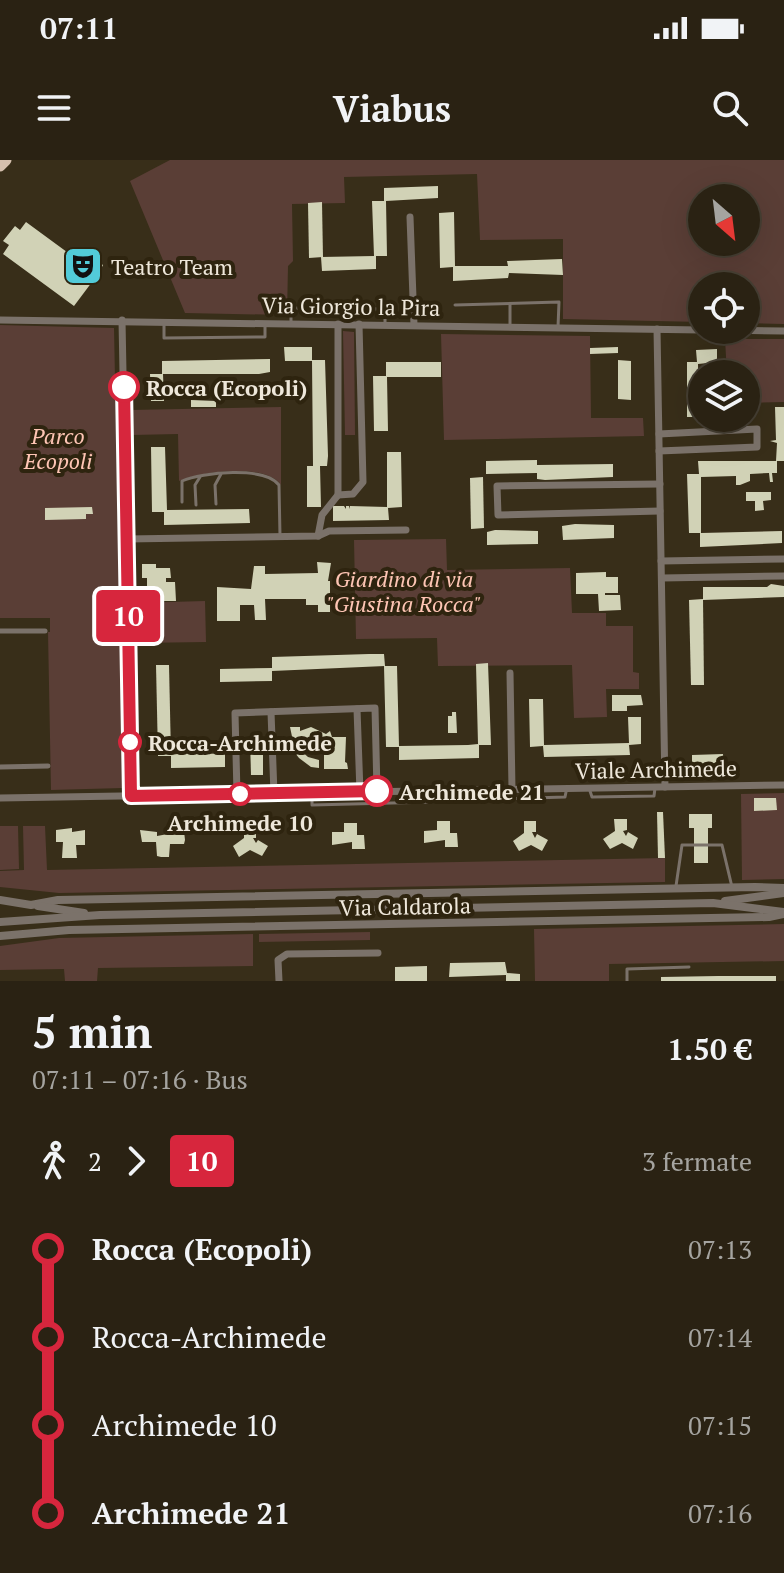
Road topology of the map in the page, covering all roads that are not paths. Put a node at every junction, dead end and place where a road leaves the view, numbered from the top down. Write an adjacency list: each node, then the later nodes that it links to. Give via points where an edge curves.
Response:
1 (6, 160): 2 (highway)
2 (0, 166)
3 (410, 217): 14 (street)
4 (510, 304): 5 (lane); 15 (lane); 16 (lane, via 559,302)
5 (455, 305)
6 (0, 320): 7 (street, Via Giorgio la Pira)
7 (122, 320): 8 (street, Via Giorgio la Pira); 34 (street)
8 (164, 321): 9 (street, Via Giorgio la Pira); 9 (lane, via 164,338 265,337)
9 (265, 323): 10 (street, Via Giorgio la Pira)
10 (291, 323): 11 (street, Via Giorgio la Pira); 13 (lane, via 291,308 385,309)
11 (338, 324): 12 (street, Via Giorgio la Pira); 26 (street)
12 (359, 324): 13 (street, Via Giorgio la Pira); 26 (street, via 363,482 353,494)
13 (385, 324): 14 (street, Via Giorgio la Pira)
14 (414, 325): 15 (street, Via Giorgio la Pira)
15 (510, 326): 16 (street, Via Giorgio la Pira)
16 (558, 328): 17 (street, Via Giorgio la Pira)
17 (657, 329): 18 (street, Via Giorgio la Pira); 21 (street)
18 (688, 330)
19 (760, 331): 20 (street)
20 (784, 331)
21 (659, 434): 22 (street); 22 (street, via 757,429 757,447)
22 (659, 451): 25 (street)
23 (203, 474): 24 (lane); 27 (lane, via 182,481); 29 (lane, via 195,485)
24 (221, 474): 28 (lane, via 215,485); 32 (lane, via 276,480)
25 (660, 484): 30 (street); 30 (street, via 497,486 498,515)
26 (338, 495): 33 (street, via 322,515)
27 (182, 502)
28 (216, 504)
29 (196, 505)
30 (660, 511): 36 (street)
31 (406, 530): 33 (street, via 329,531)
32 (280, 536): 33 (street); 34 (street)
33 (318, 536)
34 (127, 539): 58 (street)
35 (784, 559): 36 (street)
36 (661, 561): 38 (street)
37 (784, 576): 38 (street)
38 (662, 578): 47 (street)
39 (0, 631): 40 (street)
40 (45, 631)
41 (510, 673): 50 (street)
42 (357, 709): 43 (street); 53 (street, via 375,708); 54 (street)
43 (271, 712): 56 (street, via 235,713); 57 (street)
44 (48, 766): 45 (street)
45 (0, 767)
46 (784, 785): 47 (street, Viale Archimede)
47 (665, 787): 48 (street, Viale Archimede)
48 (566, 788): 49 (lane, via 565,797 504,799); 50 (street, Viale Archimede)
49 (503, 789): 50 (street, Viale Archimede); 52 (street, Viale Archimede)
50 (512, 789)
51 (445, 790): 52 (street, Viale Archimede); 53 (street, Viale Archimede); 60 (lane)
52 (472, 790): 60 (lane, via 472,801)
53 (377, 791): 54 (street, Viale Archimede)
54 (357, 792): 55 (street, Viale Archimede); 61 (lane)
55 (312, 793): 57 (street, Viale Archimede); 61 (lane, via 312,805)
56 (237, 794): 57 (street, Viale Archimede); 58 (street, Viale Archimede)
57 (274, 794)
58 (131, 796): 59 (street, Viale Archimede)
59 (0, 798)
60 (446, 802): 61 (lane)
61 (354, 804)
62 (732, 887): 63 (street, Via Caldarola); 63 (lane, via 722,845 682,845); 64 (street, Via Caldarola)
63 (676, 889): 67 (street, Via Caldarola, via 58,900)
64 (784, 891): 66 (street, Via Caldarola)
65 (0, 900): 67 (street, Via Caldarola)
66 (713, 903): 69 (street, Via Caldarola); 70 (street, Via Caldarola)
67 (31, 905): 68 (street, Via Caldarola); 70 (street, Via Caldarola)
68 (0, 907)
69 (784, 913): 72 (street, Via Caldarola)
70 (100, 915): 71 (street, Via Caldarola)
71 (0, 924): 72 (street, Via Caldarola)
72 (26, 932): 73 (street, Via Caldarola)
73 (0, 936)
74 (378, 953): 76 (street, via 287,954 278,960)
75 (689, 967): 77 (lane, via 627,969)
76 (279, 981)
77 (627, 981)

